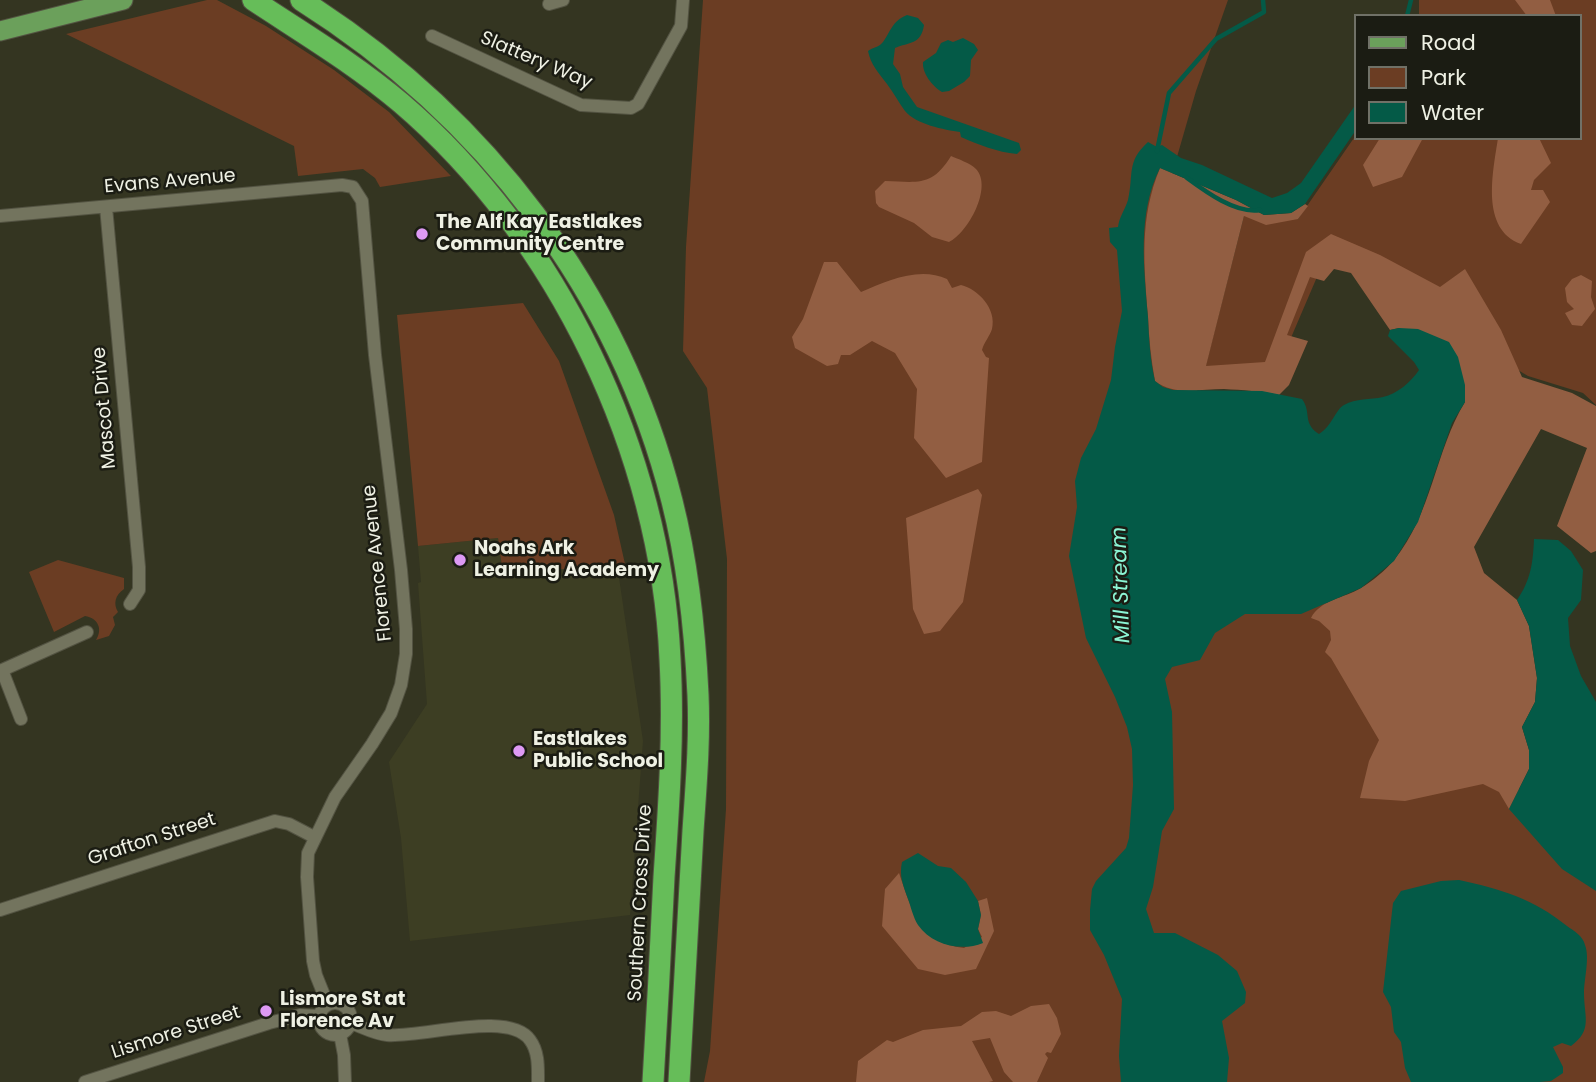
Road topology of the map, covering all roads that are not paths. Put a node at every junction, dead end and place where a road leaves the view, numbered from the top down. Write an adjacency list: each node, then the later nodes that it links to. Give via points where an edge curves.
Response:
1 (123, 0): 7 (main road)
2 (253, 0): 24 (highway, Southern Cross Drive, via 357,69 458,159 547,275 609,394 645,500 660,569 670,656 671,774)
3 (301, 0): 25 (highway, via 416,84 521,194 599,314 652,434 686,568 698,699)
4 (563, 0): 6 (street)
5 (682, 0): 8 (street, Slattery Way, via 681,26 638,104 631,108 581,105)
6 (549, 4)
7 (0, 31)
8 (432, 36)
9 (342, 185): 10 (street, Evans Avenue); 16 (street, Florence Avenue, via 353,187 362,201 401,570 405,654 391,712)
10 (106, 207): 11 (street, Evans Avenue); 12 (street, Mascot Drive, via 139,567 139,590)
11 (0, 216)
12 (130, 604)
13 (87, 632): 14 (street)
14 (1, 671): 15 (street)
15 (21, 719)
16 (314, 837): 17 (street, Grafton Street, via 275,821); 18 (street, Florence Avenue, via 306,866 311,937)
17 (0, 909)
18 (324, 1010): 19 (street, via 343,1005); 20 (street, via 320,1021 325,1031); 21 (street, Lismore Street)
19 (351, 1023): 20 (street); 23 (street, via 386,1035 513,1027 531,1040 538,1060)
20 (340, 1034): 22 (street)
21 (85, 1082)
22 (345, 1082)
23 (538, 1082)
24 (653, 1082)
25 (679, 1082)

